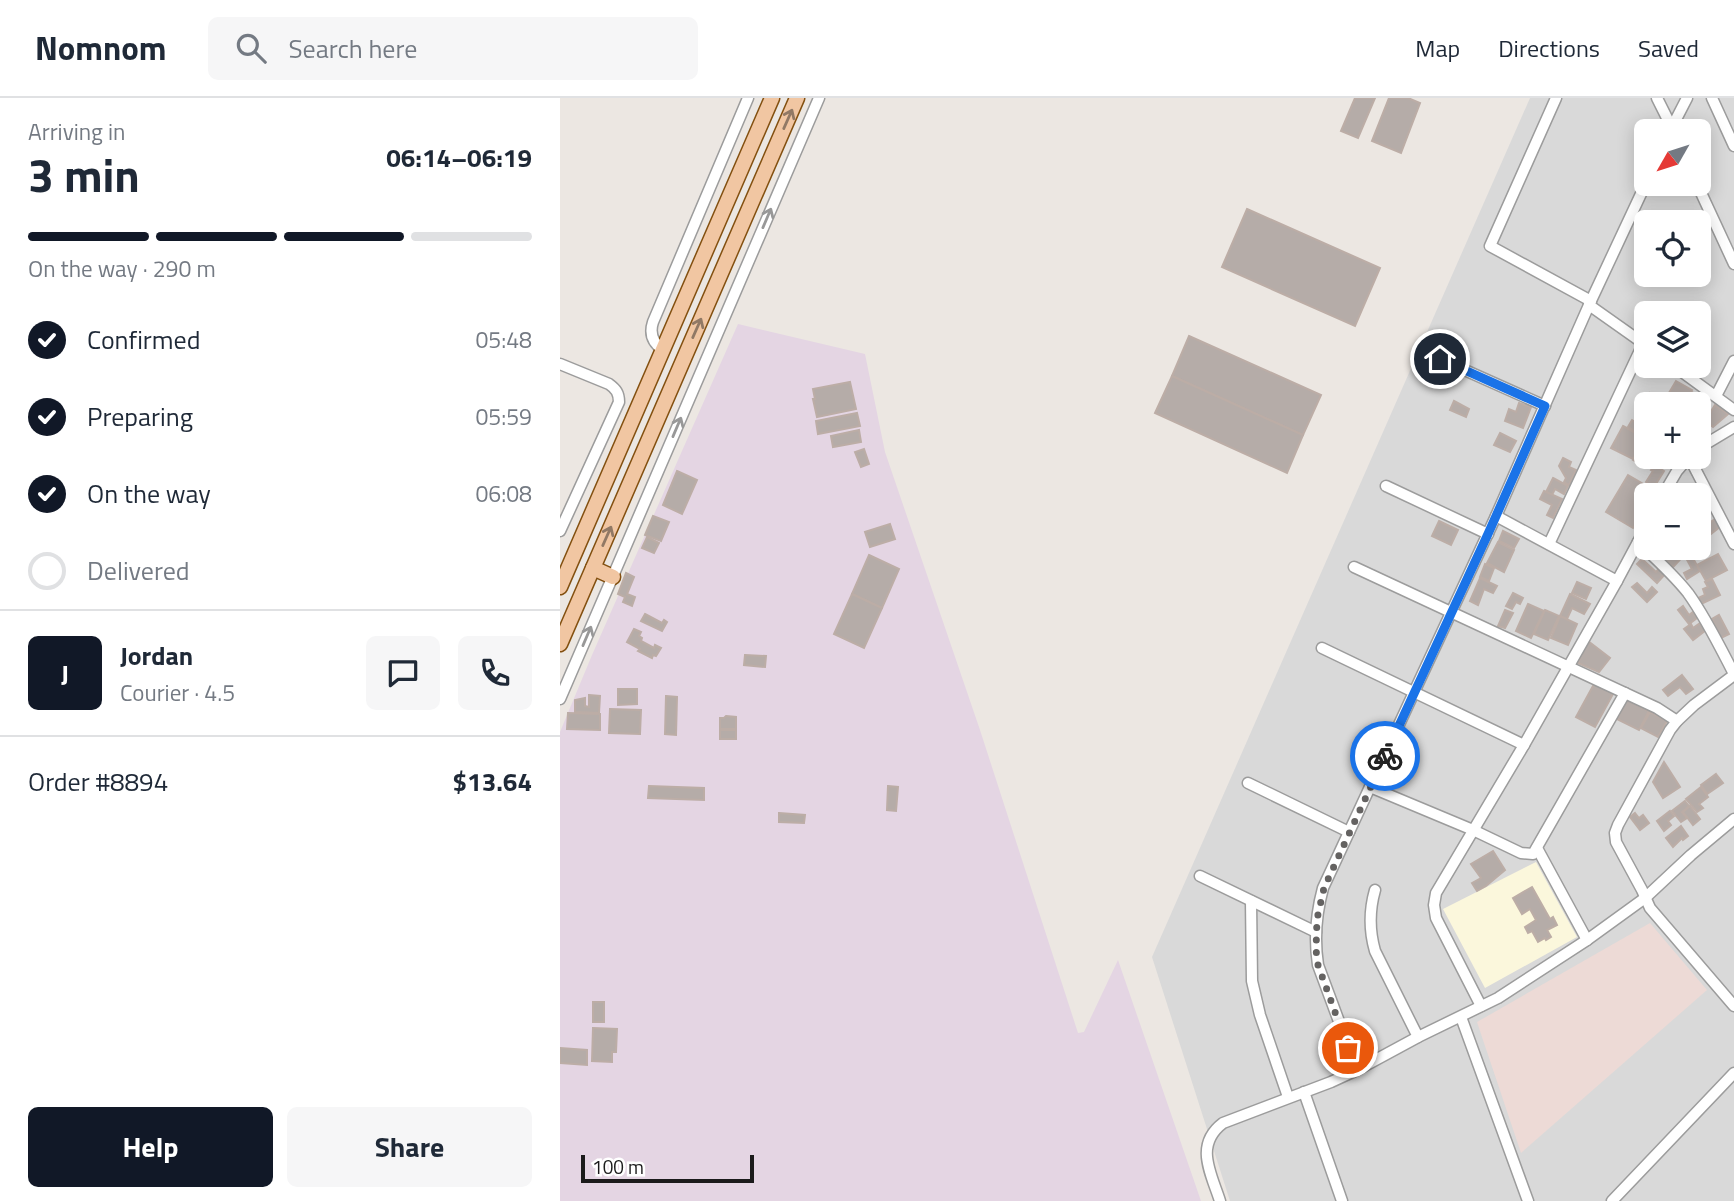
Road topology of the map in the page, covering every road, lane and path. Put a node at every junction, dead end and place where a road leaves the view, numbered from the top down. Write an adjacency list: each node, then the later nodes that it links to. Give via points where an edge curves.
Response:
1 (748, 98): 17 (street, via 651,327 652,338)
2 (772, 98): 17 (main road)
3 (797, 98): 41 (main road, one-way to 3)
4 (819, 98): 42 (street, one-way to 4)
5 (1556, 98): 15 (street, via 1490,246)
6 (1657, 98): 9 (street)
7 (1687, 98): 10 (street)
8 (1712, 98): 11 (street)
9 (1666, 119)
10 (1676, 119)
11 (1734, 146)
12 (1640, 196): 15 (street)
13 (1703, 196): 14 (street)
14 (1734, 264)
15 (1590, 303): 16 (street); 24 (street)
16 (1634, 337)
17 (663, 350): 44 (main road)
18 (1440, 359): 24 (street)
19 (1734, 361): 23 (street)
20 (560, 364): 34 (street, via 609,384 619,397)
21 (1634, 368): 36 (street)
22 (1691, 378): 23 (street)
23 (1716, 396): 25 (street)
24 (1545, 406): 32 (street)
25 (1734, 410)
26 (1734, 427): 27 (street)
27 (1711, 441)
28 (1670, 483): 29 (street, via 1689,457)
29 (1704, 483)
30 (1386, 486): 35 (street)
31 (1711, 494): 33 (street)
32 (1496, 516): 35 (street); 36 (street)
33 (1731, 528): 37 (street)
34 (560, 531)
35 (1488, 534): 45 (street)
36 (1549, 544): 43 (street)
37 (1734, 544)
38 (1634, 549): 43 (street)
39 (1657, 560): 49 (street, via 1689,595)
40 (1354, 567): 45 (street)
41 (593, 568): 42 (main road); 46 (main road)
42 (613, 577): 52 (street, one-way to 42)
43 (1617, 581): 48 (street)
44 (560, 587)
45 (1452, 611): 48 (street); 50 (street)
46 (560, 644)
47 (1322, 648): 50 (street)
48 (1569, 666): 51 (street); 54 (street)
49 (1734, 675): 53 (street)
50 (1415, 692): 54 (street); 56 (street)
51 (1625, 693): 53 (street); 60 (street)
52 (560, 699)
53 (1677, 721): 63 (street, via 1615,833)
54 (1524, 744): 58 (street)
55 (1248, 783): 59 (street)
56 (1370, 787): 58 (street); 59 (street)
57 (1734, 819): 63 (street)
58 (1473, 830): 60 (street, via 1521,853); 67 (street, via 1439,887 1434,905)
59 (1349, 832): 65 (street, via 1324,888)
60 (1537, 848): 66 (street)
61 (1200, 876): 64 (street)
62 (1375, 890): 70 (street, via 1370,915 1375,951)
63 (1646, 898): 66 (street); 68 (street)
64 (1251, 901): 65 (street); 74 (street, via 1254,989)
65 (1316, 932): 71 (street, via 1320,973)
66 (1587, 940): 67 (street)
67 (1481, 1006): 69 (street)
68 (1734, 1006)
69 (1461, 1017): 70 (street); 77 (street)
70 (1418, 1037): 71 (street)
71 (1357, 1070): 73 (street)
72 (1734, 1073): 78 (street)
73 (1304, 1092): 74 (street); 76 (street)
74 (1288, 1097): 75 (street, via 1223,1123 1211,1135 1207,1160)
75 (1220, 1201)
76 (1342, 1201)
77 (1528, 1201)
78 (1612, 1201)

